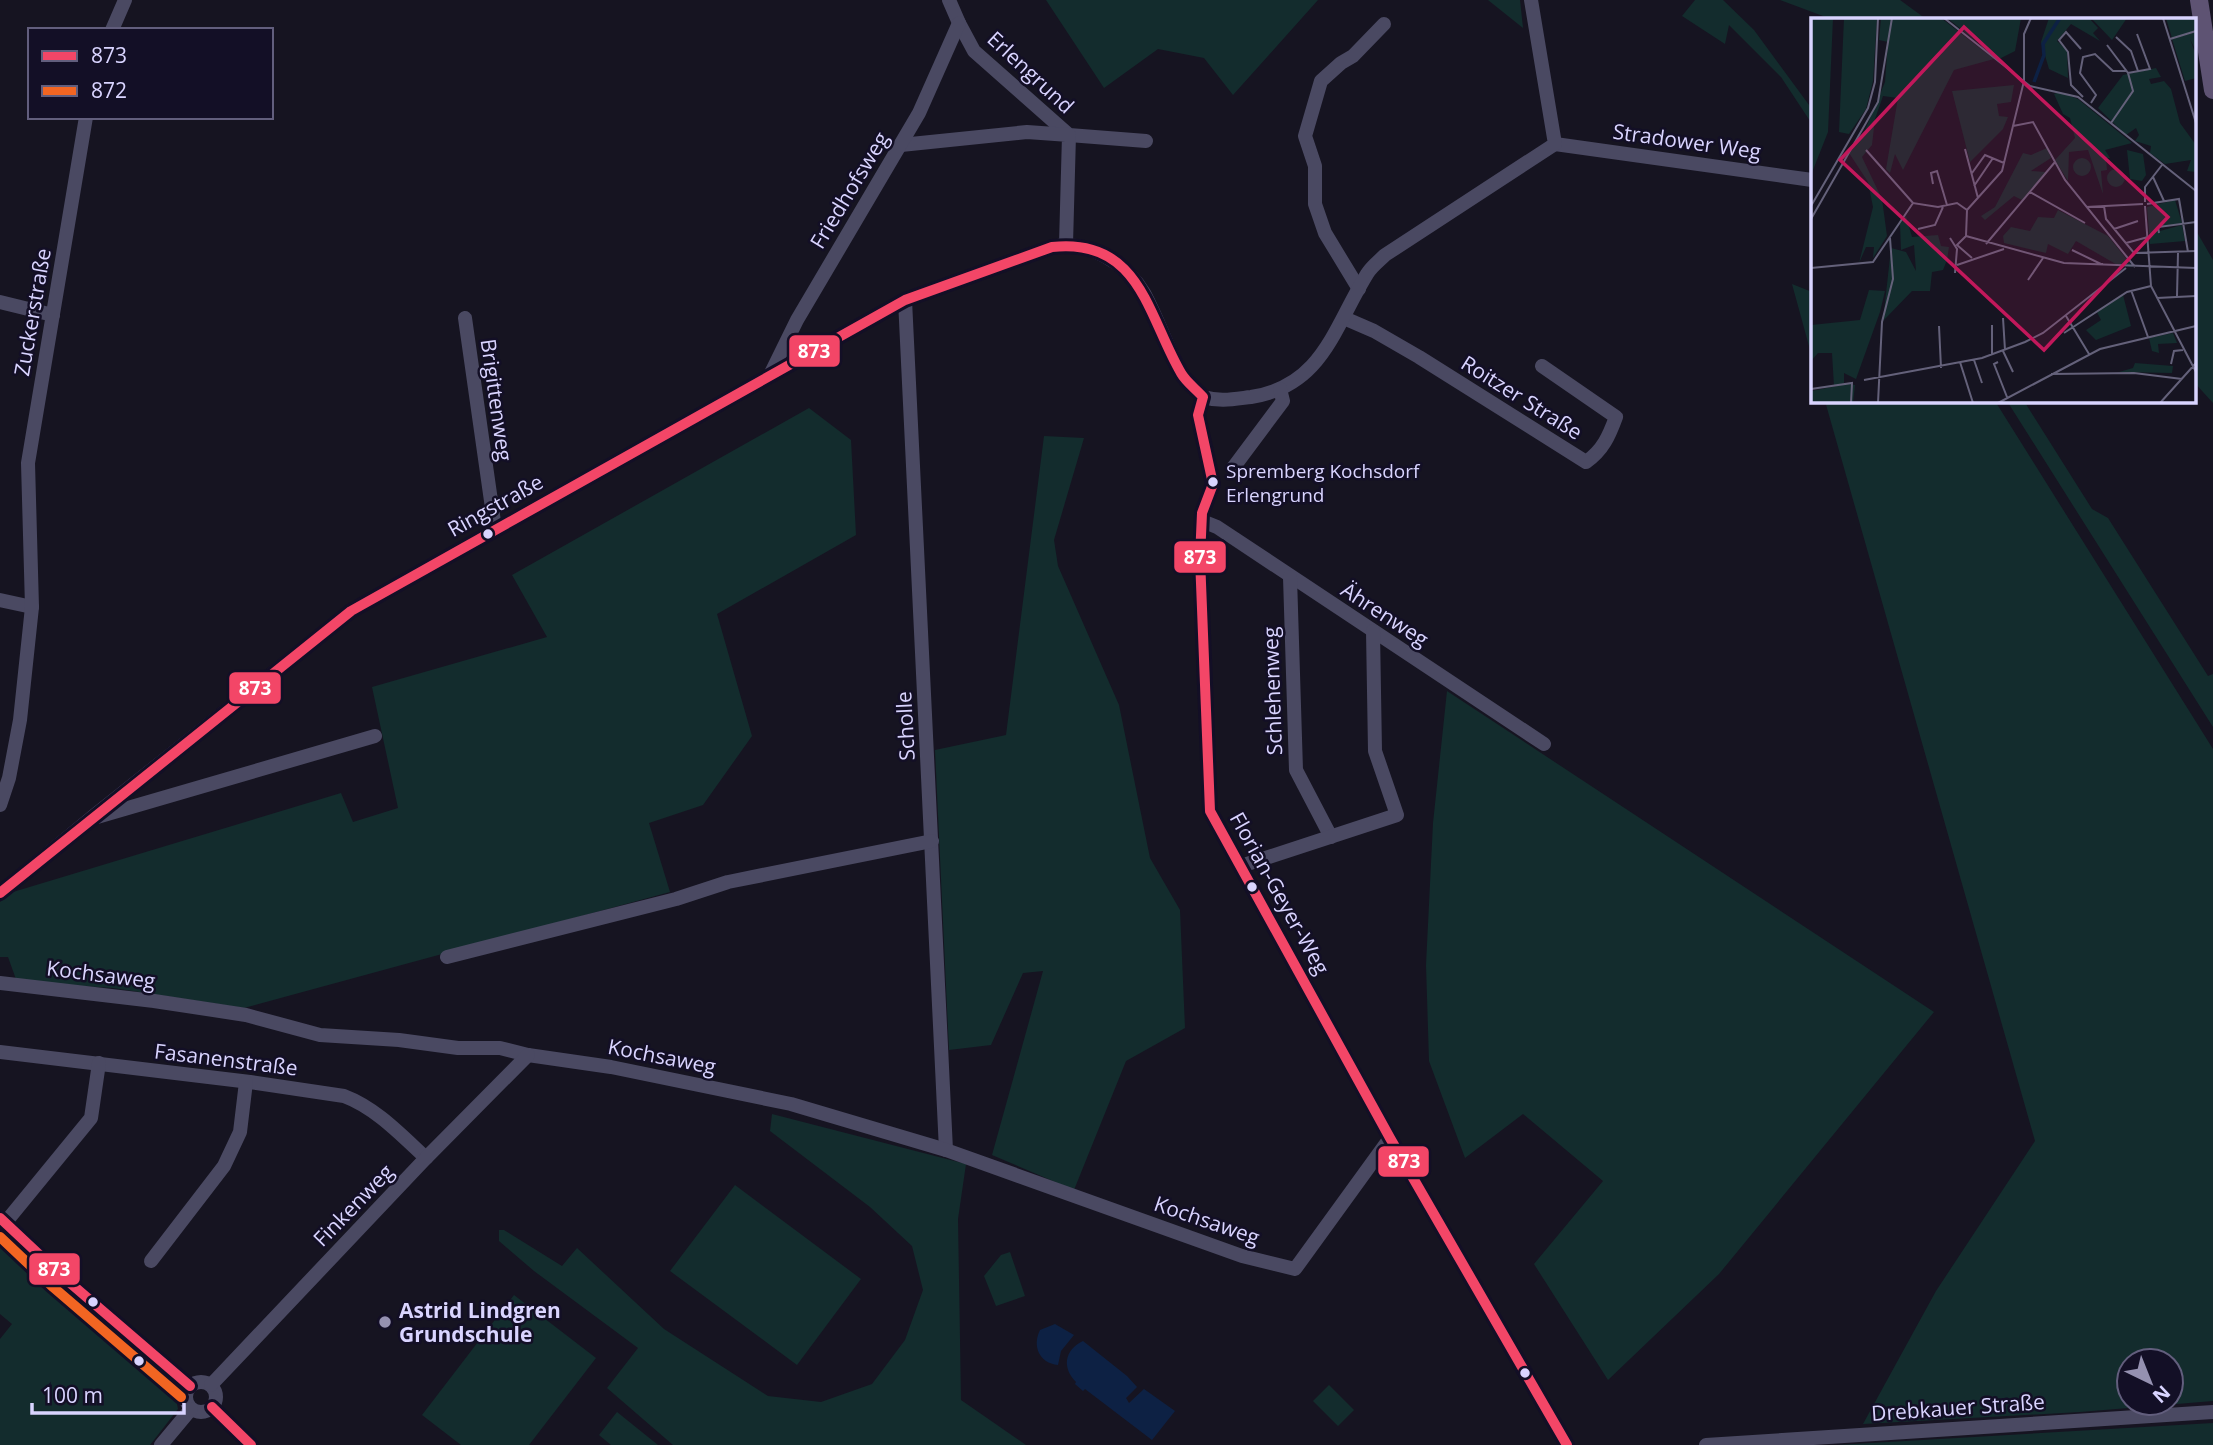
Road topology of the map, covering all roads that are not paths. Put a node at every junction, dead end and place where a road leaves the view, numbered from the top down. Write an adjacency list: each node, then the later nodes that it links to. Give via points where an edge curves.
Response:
1 (125, 0): 7 (street)
2 (949, 0): 5 (street, Erlengrund)
3 (1531, 0): 12 (street)
4 (2199, 0): 8 (main road)
5 (958, 23): 10 (street, Erlengrund, via 974,51); 13 (street, Friedhofsweg)
6 (1384, 24): 16 (street, via 1321,80 1305,136 1315,166 1315,204 1325,233)
7 (113, 28)
8 (2213, 90)
9 (86, 119): 19 (street, Zuckerstraße)
10 (1069, 135): 11 (street, Erlengrund); 13 (street, via 1027,132); 15 (street, Erlengrund)
11 (1146, 141)
12 (1555, 144): 14 (street, Stradower Weg); 16 (street, via 1385,254)
13 (901, 145): 23 (street, Friedhofsweg, via 797,320)
14 (1811, 180)
15 (1066, 244): 17 (street, Ringstraße); 25 (street, via 1092,249 1110,259 1143,291 1182,376)
16 (1359, 289): 21 (street)
17 (905, 300): 23 (street, Ringstraße); 38 (street, Scholle)
18 (0, 302): 19 (street)
19 (53, 315): 31 (street, Zuckerstraße, via 28,463)
20 (465, 318): 28 (street, Brigittenweg)
21 (1344, 318): 22 (street, Roitzer Straße, via 1408,350 1586,462 1599,453 1616,417); 24 (street, via 1313,366)
22 (1542, 366)
23 (770, 375): 28 (street, Ringstraße)
24 (1280, 389): 25 (street, via 1228,400); 26 (street, via 1283,401)
25 (1203, 397): 27 (street, Florian-Geyer-Weg, via 1198,415 1213,484)
26 (1233, 468)
27 (1202, 521): 29 (street, Ährenweg); 39 (street, Florian-Geyer-Weg, via 1210,811)
28 (495, 528): 36 (street, Ringstraße, via 351,611)
29 (1290, 577): 32 (street, Ährenweg); 37 (street, Schlehenweg, via 1296,770)
30 (0, 600): 31 (street)
31 (32, 607): 35 (street, Zuckerstraße, via 20,720)
32 (1373, 631): 34 (street, Ährenweg); 37 (street, via 1374,751 1397,815)
33 (375, 736): 36 (street)
34 (1544, 744)
35 (0, 805)
36 (90, 819): 40 (street, Ringstraße)
37 (1331, 837): 39 (street)
38 (932, 841): 41 (street, via 728,882); 48 (street, Scholle)
39 (1241, 866): 47 (street, Florian-Geyer-Weg)
40 (0, 893)
41 (447, 957)
42 (0, 983): 44 (street, Kochsaweg, via 246,1015 320,1035 500,1048)
43 (0, 1052): 45 (street, Fasanenstraße)
44 (528, 1055): 48 (street, Kochsaweg, via 791,1104); 49 (street, Finkenweg)
45 (99, 1063): 46 (street, Fasanenstraße); 50 (street, via 91,1118)
46 (246, 1082): 49 (street, Fasanenstraße, via 358,1101); 51 (street, via 240,1132 224,1166)
47 (1390, 1138): 48 (street, Kochsaweg, via 1295,1269 1242,1256); 59 (street, Florian-Geyer-Weg)
48 (946, 1150)
49 (426, 1158): 52 (street, Finkenweg)
50 (3, 1220): 53 (street)
51 (151, 1261)
52 (211, 1385): 53 (street, via 202,1381); 54 (street, via 215,1394)
53 (190, 1386): 55 (street, via 186,1395)
54 (212, 1407): 55 (street); 58 (street)
55 (191, 1409): 57 (street)
56 (2213, 1412): 60 (street, Drebkauer Straße)
57 (161, 1445)
58 (251, 1445)
59 (1567, 1445)
60 (1706, 1445)

